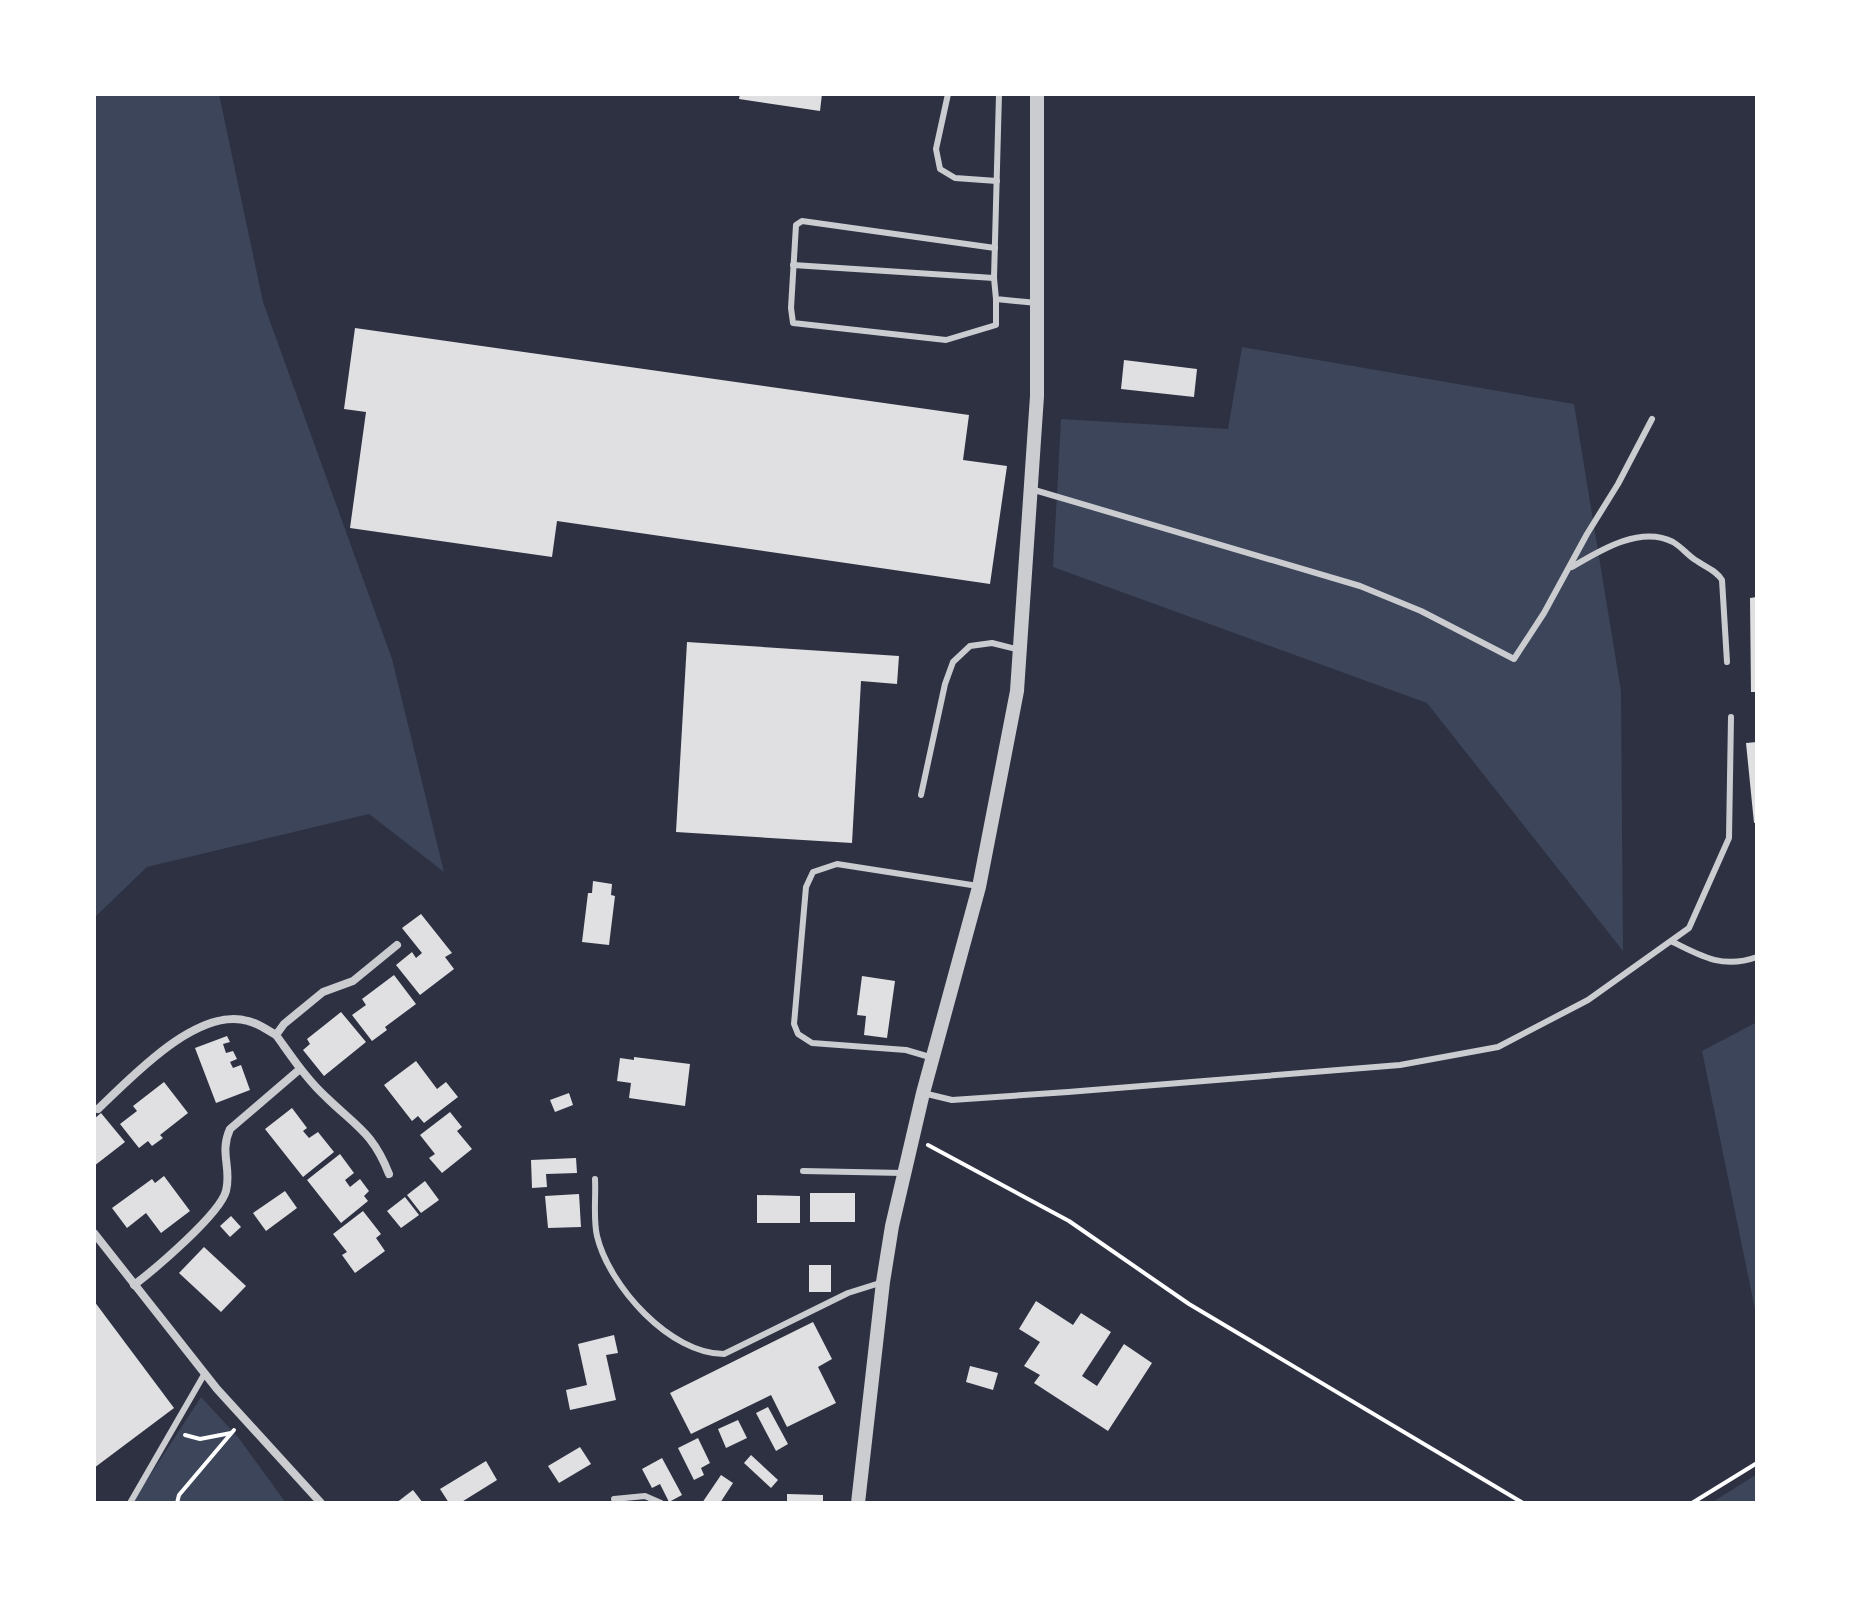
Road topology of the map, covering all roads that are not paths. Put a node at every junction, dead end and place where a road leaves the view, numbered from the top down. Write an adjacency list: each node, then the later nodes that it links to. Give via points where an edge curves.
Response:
1 (948, 94): 4 (lane, via 936,149 940,169 955,178)
2 (999, 94): 4 (lane)
3 (1037, 94): 9 (street)
4 (997, 181): 5 (lane)
5 (995, 248): 6 (lane, via 802,221 796,225); 7 (lane)
6 (793, 265): 7 (lane); 8 (lane, via 793,323 946,340 996,325)
7 (994, 278): 8 (lane)
8 (996, 299): 9 (lane)
9 (1037, 303): 11 (street)
10 (1652, 419): 12 (lane)
11 (1031, 489): 12 (lane, via 1360,586 1514,659); 13 (street)
12 (1569, 569): 14 (lane, via 1600,550 1645,536 1670,540 1722,580)
13 (1020, 650): 16 (lane, via 992,643 970,646 953,662); 17 (street, via 1017,691)
14 (1727, 662)
15 (1731, 717): 18 (lane, via 1729,838 1689,928)
16 (921, 795)
17 (979, 887): 22 (street); 22 (lane, via 837,864 813,872 806,887 794,1024 798,1034 812,1043 906,1050)
18 (1673, 942): 20 (lane, via 1709,960 1744,962); 24 (lane, via 1588,1000 1498,1047 1369,1068 952,1100)
19 (397, 945): 21 (street, via 353,981 323,992)
20 (1757, 957)
21 (276, 1035): 23 (street); 25 (street, via 233,1019 183,1035)
22 (933, 1058): 24 (street)
23 (300, 1069): 28 (street, via 371,1137); 32 (street, via 230,1129 224,1143 228,1178 222,1201 160,1266)
24 (923, 1093): 27 (street)
25 (98, 1109)
26 (803, 1171): 27 (lane)
27 (904, 1173): 31 (street)
28 (389, 1174)
29 (595, 1179): 31 (lane, via 597,1235 608,1263 659,1327 696,1349 724,1354 848,1293)
30 (94, 1233): 32 (street)
31 (883, 1282): 38 (street)
32 (134, 1285): 33 (street)
33 (205, 1373): 35 (lane); 36 (street)
34 (614, 1499): 37 (lane, via 645,1496)
35 (130, 1503)
36 (321, 1503)
37 (661, 1503)
38 (858, 1503)

